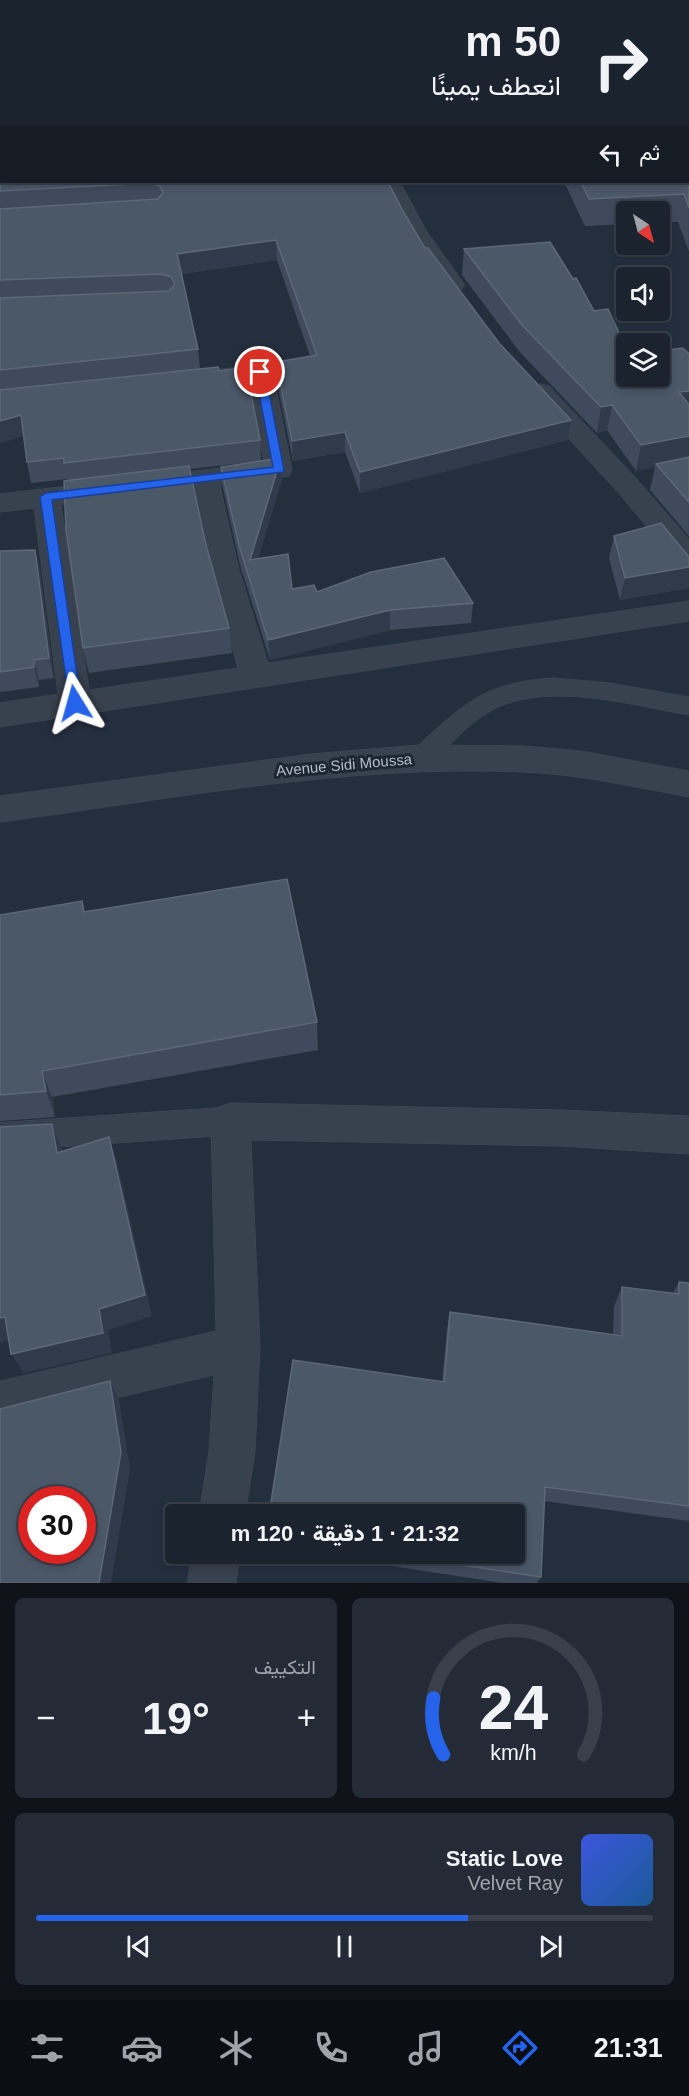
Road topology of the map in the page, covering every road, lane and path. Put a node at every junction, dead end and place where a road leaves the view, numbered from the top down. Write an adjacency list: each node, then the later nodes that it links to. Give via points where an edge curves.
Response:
1 (391, 183): 2 (street, via 416,232)
2 (465, 301)
3 (523, 373): 7 (street)
4 (177, 382): 5 (street, via 260,372 279,470)
5 (205, 478): 8 (street); 12 (street, via 224,566)
6 (657, 478): 7 (street)
7 (626, 484): 10 (street)
8 (46, 497): 9 (street); 13 (street)
9 (0, 503)
10 (689, 558)
11 (689, 611): 12 (street)
12 (256, 676): 13 (street)
13 (75, 703): 15 (street)
14 (689, 706): 16 (lane, via 554,686 526,688 479,705)
15 (0, 716)
16 (421, 758): 17 (street, Avenue Sidi Moussa, via 475,757 581,764); 18 (street, Avenue Sidi Moussa, via 311,767)
17 (689, 784)
18 (0, 809)
19 (231, 1120): 20 (street); 21 (lane); 22 (street)
20 (689, 1135)
21 (0, 1137)
22 (237, 1348): 23 (street); 24 (street, via 232,1451)
23 (0, 1403)
24 (224, 1504)
25 (215, 1564): 26 (street)
26 (212, 1583)

